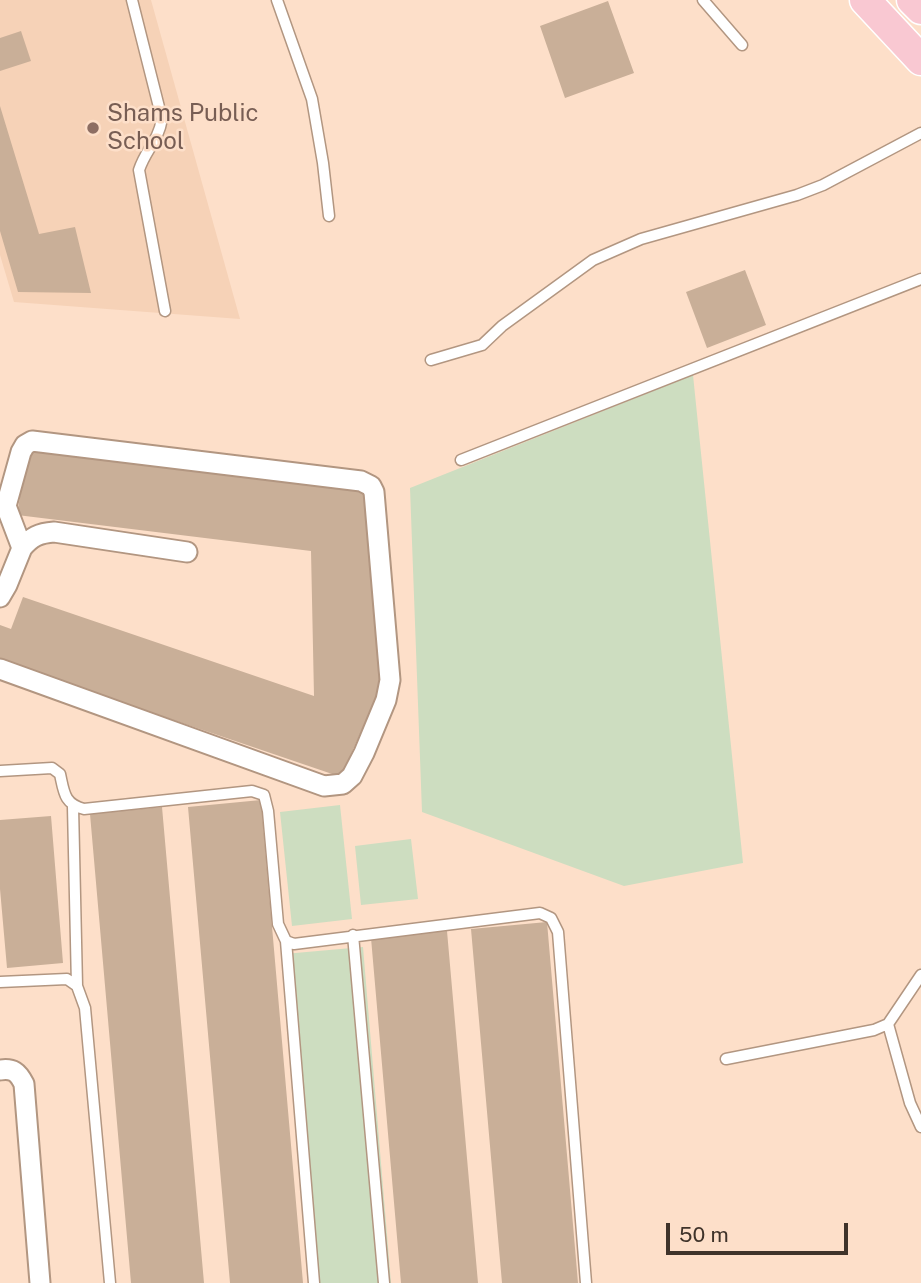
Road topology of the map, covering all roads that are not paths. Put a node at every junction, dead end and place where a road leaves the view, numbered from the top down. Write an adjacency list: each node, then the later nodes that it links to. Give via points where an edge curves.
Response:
1 (132, 0): 12 (lane, via 162,120 160,134 139,170)
2 (277, 0): 10 (lane, via 313,99)
3 (703, 0): 7 (lane)
4 (865, 0): 8 (main road)
5 (912, 0): 6 (main road)
6 (921, 9)
7 (742, 45)
8 (921, 60)
9 (921, 133): 13 (lane, via 823,185 641,239 593,260 482,345)
10 (329, 216)
11 (921, 279): 14 (lane)
12 (165, 310)
13 (431, 360)
14 (461, 460)
15 (22, 548): 16 (street, via 40,533 54,531); 17 (street); 18 (street, via 6,506 21,452 32,441 361,481 374,492 390,680 386,701 352,776 343,784 324,786)
16 (187, 552)
17 (3, 589)
18 (0, 669)
19 (0, 771): 20 (lane, via 52,768 60,774 66,798)
20 (74, 807): 22 (lane, via 252,791 264,795 278,924); 25 (lane)
21 (353, 935): 22 (lane, via 294,944); 33 (lane); 34 (lane, via 540,913 551,918 559,941)
22 (286, 941): 32 (lane)
23 (921, 975): 26 (lane)
24 (0, 982): 25 (lane, via 67,979)
25 (77, 986): 31 (lane, via 85,1008)
26 (888, 1024): 27 (lane); 29 (lane)
27 (726, 1059)
28 (0, 1070): 30 (street, via 11,1069 24,1084)
29 (921, 1127)
30 (40, 1283)
31 (110, 1283)
32 (314, 1283)
33 (384, 1283)
34 (586, 1283)

